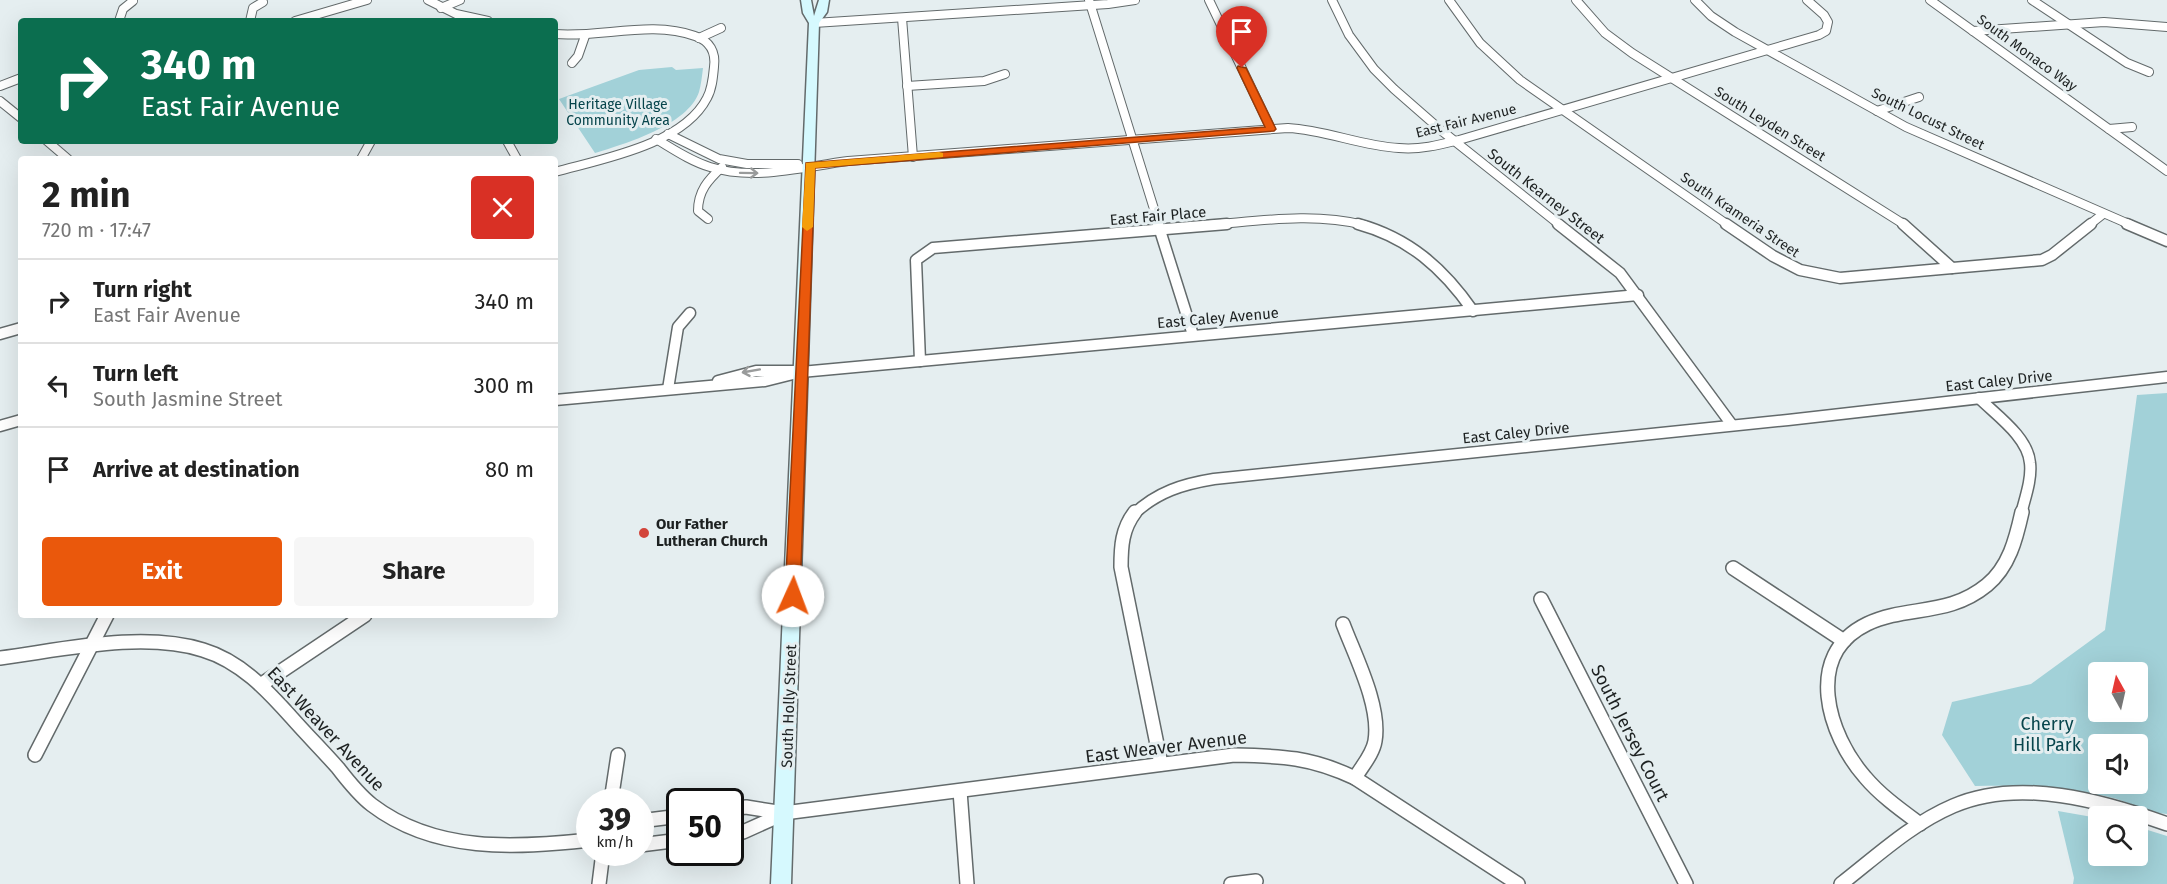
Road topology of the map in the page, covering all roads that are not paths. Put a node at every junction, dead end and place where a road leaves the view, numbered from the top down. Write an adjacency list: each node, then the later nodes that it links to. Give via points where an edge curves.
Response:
1 (367, 0): 21 (street)
2 (428, 0): 18 (street)
3 (460, 0): 18 (street)
4 (806, 0): 24 (main road, South Holly Street)
5 (824, 0): 24 (main road, South Holly Street)
6 (1135, 0): 17 (street)
7 (1209, 0): 46 (street)
8 (1332, 0): 51 (street, South Kearney Street, via 1349,35 1380,76)
9 (1449, 0): 42 (street, South Krameria Street, via 1468,30 1493,56)
10 (1576, 0): 37 (street, South Leyden Street, via 1605,33)
11 (1695, 0): 32 (street, South Locust Street, via 1723,25)
12 (1807, 0): 32 (street, East Fair Avenue, via 1827,18 1826,31)
13 (1930, 0): 28 (street, South Monaco Way)
14 (2032, 0): 25 (street)
15 (134, 2): 19 (street, via 123,9)
16 (263, 2): 20 (street, via 254,8)
17 (1089, 3): 23 (street); 50 (street)
18 (441, 8): 22 (street)
19 (120, 18)
20 (251, 18)
21 (309, 18)
22 (477, 18)
23 (902, 18): 24 (street); 39 (street)
24 (814, 23): 56 (main road, South Holly Street)
25 (2068, 24): 26 (street, via 2121,22); 28 (street); 34 (street, via 2127,63)
26 (2167, 27)
27 (721, 28): 31 (street)
28 (1973, 31): 47 (street, South Monaco Way)
29 (558, 34): 30 (street)
30 (585, 36): 31 (street, via 671,31); 33 (street)
31 (699, 38): 48 (street, via 716,54 711,90 695,115)
32 (1768, 51): 37 (street, East Fair Avenue); 43 (street, South Locust Street)
33 (572, 63)
34 (2149, 72)
35 (1005, 74): 39 (street, via 984,81)
36 (18, 79): 38 (street)
37 (1672, 79): 42 (street, East Fair Avenue); 64 (street, South Leyden Street, via 1898,219)
38 (0, 86)
39 (907, 86): 54 (street)
40 (1919, 97): 43 (street)
41 (0, 101): 44 (street)
42 (1562, 110): 51 (street, East Fair Avenue); 64 (street, South Krameria Street, via 1773,256 1800,270 1840,278)
43 (1877, 111): 60 (street, South Locust Street)
44 (18, 116)
45 (2132, 127): 47 (street)
46 (1271, 129): 50 (street, East Fair Avenue); 51 (street, East Fair Avenue, via 1320,130 1398,149)
47 (2109, 129): 59 (street, South Monaco Way)
48 (668, 134): 49 (street); 55 (street, East Fair Avenue)
49 (656, 139): 57 (street, East Fair Avenue); 58 (street)
50 (1132, 140): 54 (street, East Fair Avenue); 62 (street)
51 (1454, 141): 65 (street, South Kearney Street, via 1613,267)
52 (50, 144): 53 (street)
53 (64, 156)
54 (913, 157): 56 (street, East Fair Avenue)
55 (729, 161): 56 (street, East Fair Avenue); 57 (street)
56 (810, 165): 57 (street, East Fair Avenue, one-way to 56, via 766,173); 72 (main road, South Holly Street)
57 (720, 170): 61 (street, via 706,181 699,195 698,211)
58 (558, 171)
59 (2167, 171)
60 (2103, 214): 63 (street, South Locust Street); 64 (street, South Krameria Street, via 2048,258)
61 (708, 219)
62 (1160, 229): 66 (street, East Fair Place, via 1312,217 1369,225 1420,251 1460,291); 70 (street); 71 (street, East Fair Place, via 933,248 922,254 915,269)
63 (2165, 242)
64 (1952, 268)
65 (1638, 295): 66 (street, East Caley Avenue); 78 (street, South Kearney Street)
66 (1473, 311): 70 (street, East Caley Avenue)
67 (690, 313): 74 (street, via 678,327)
68 (18, 329): 69 (street)
69 (0, 334)
70 (1193, 335): 71 (street, East Caley Avenue)
71 (920, 360): 72 (street, East Caley Avenue)
72 (801, 372): 74 (street, East Caley Avenue, via 765,381); 96 (main road, South Holly Street)
73 (2167, 377): 75 (street, East Caley Drive)
74 (668, 389): 76 (street, East Caley Avenue)
75 (1979, 398): 78 (street, East Caley Drive); 85 (street, via 2020,441 2031,463 2008,561 1994,580 1974,594 1951,605 1876,621 1860,627)
76 (558, 399)
77 (18, 421): 79 (street)
78 (1732, 425): 91 (street, East Caley Drive, via 1214,479 1180,485 1154,496 1127,525 1119,555)
79 (0, 426)
80 (1733, 568): 85 (street)
81 (1541, 598): 108 (street, South Jersey Court)
82 (105, 618): 86 (street)
83 (361, 618): 88 (street)
84 (1343, 624): 92 (street, via 1377,726 1374,743)
85 (1844, 641): 97 (street, via 1827,677 1833,722 1865,777)
86 (89, 648): 87 (street, East Weaver Avenue); 88 (street, East Weaver Avenue, via 185,646 233,662); 89 (street)
87 (0, 658)
88 (262, 684): 100 (street, East Weaver Avenue, via 370,804 401,825 447,841 491,847)
89 (35, 755)
90 (618, 755): 93 (street)
91 (1161, 764): 92 (street, East Weaver Avenue, via 1274,754 1320,763); 94 (street, East Weaver Avenue)
92 (1355, 778): 107 (street, East Weaver Avenue)
93 (613, 788)
94 (960, 791): 96 (street, East Weaver Avenue); 105 (street)
95 (744, 807): 96 (street, East Weaver Avenue)
96 (784, 813): 99 (street, East Weaver Avenue); 104 (main road, South Holly Street)
97 (1920, 824): 98 (street, via 1957,804 2014,795 2097,803); 109 (street)
98 (2167, 824)
99 (744, 832)
100 (576, 842)
101 (601, 866): 103 (street)
102 (1256, 881): 106 (street)
103 (599, 884)
104 (781, 884)
105 (967, 884)
106 (1231, 884)
107 (1518, 884)
108 (1686, 884)
109 (1841, 884)

